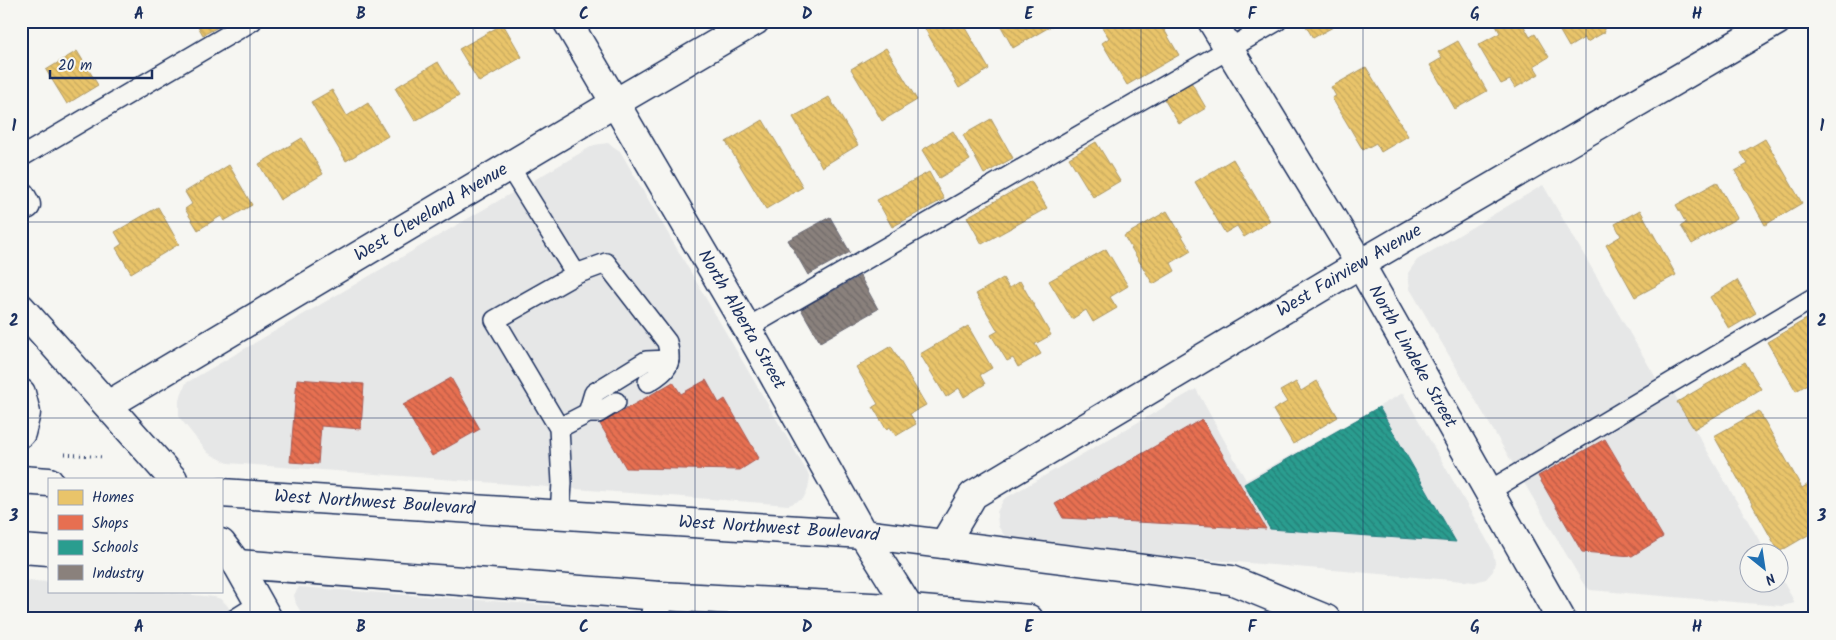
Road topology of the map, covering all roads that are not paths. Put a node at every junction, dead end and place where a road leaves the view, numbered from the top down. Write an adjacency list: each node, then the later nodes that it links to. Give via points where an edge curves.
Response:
1 (252, 21): 9 (lane)
2 (567, 21): 8 (street, North Alberta Street)
3 (755, 21): 8 (street, West Cleveland Avenue)
4 (1212, 21): 7 (street, North Lindeke Street)
5 (1277, 21): 7 (lane)
6 (1777, 21): 11 (street, West Fairview Avenue)
7 (1230, 49): 11 (street, North Lindeke Street); 15 (lane)
8 (615, 103): 10 (street, West Cleveland Avenue); 15 (street, North Alberta Street)
9 (21, 157)
10 (510, 166): 12 (lane); 20 (street, West Cleveland Avenue)
11 (1360, 264): 27 (street, North Lindeke Street); 31 (street, West Fairview Avenue, via 973,495)
12 (576, 274): 16 (lane, via 606,262 666,342); 22 (lane, via 495,320)
13 (1815, 298): 27 (lane)
14 (21, 308): 20 (street)
15 (746, 328): 30 (street, North Alberta Street)
16 (669, 360): 17 (lane, via 665,372); 21 (lane, via 646,361 594,393)
17 (648, 382)
18 (21, 394): 23 (street, via 26,413)
19 (616, 402): 21 (lane, via 598,413)
20 (108, 405): 24 (street)
21 (588, 412): 22 (lane)
22 (559, 428): 29 (lane)
23 (21, 433)
24 (171, 478)
25 (21, 480): 26 (street)
26 (48, 482)
27 (1489, 491): 42 (street, North Lindeke Street)
28 (222, 493): 29 (street, West Northwest Boulevard)
29 (560, 514): 30 (street, West Northwest Boulevard)
30 (863, 534): 31 (street, West Northwest Boulevard); 38 (street, North Alberta Street)
31 (944, 544): 41 (street, West Northwest Boulevard, via 1231,580)
32 (21, 549): 33 (street)
33 (48, 551)
34 (226, 557): 35 (street); 37 (street)
35 (657, 608): 36 (street)
36 (768, 610): 38 (street)
37 (264, 611): 39 (lane)
38 (913, 614): 40 (street)
39 (235, 619)
40 (1029, 619)
41 (1326, 619)
42 (1561, 619)

